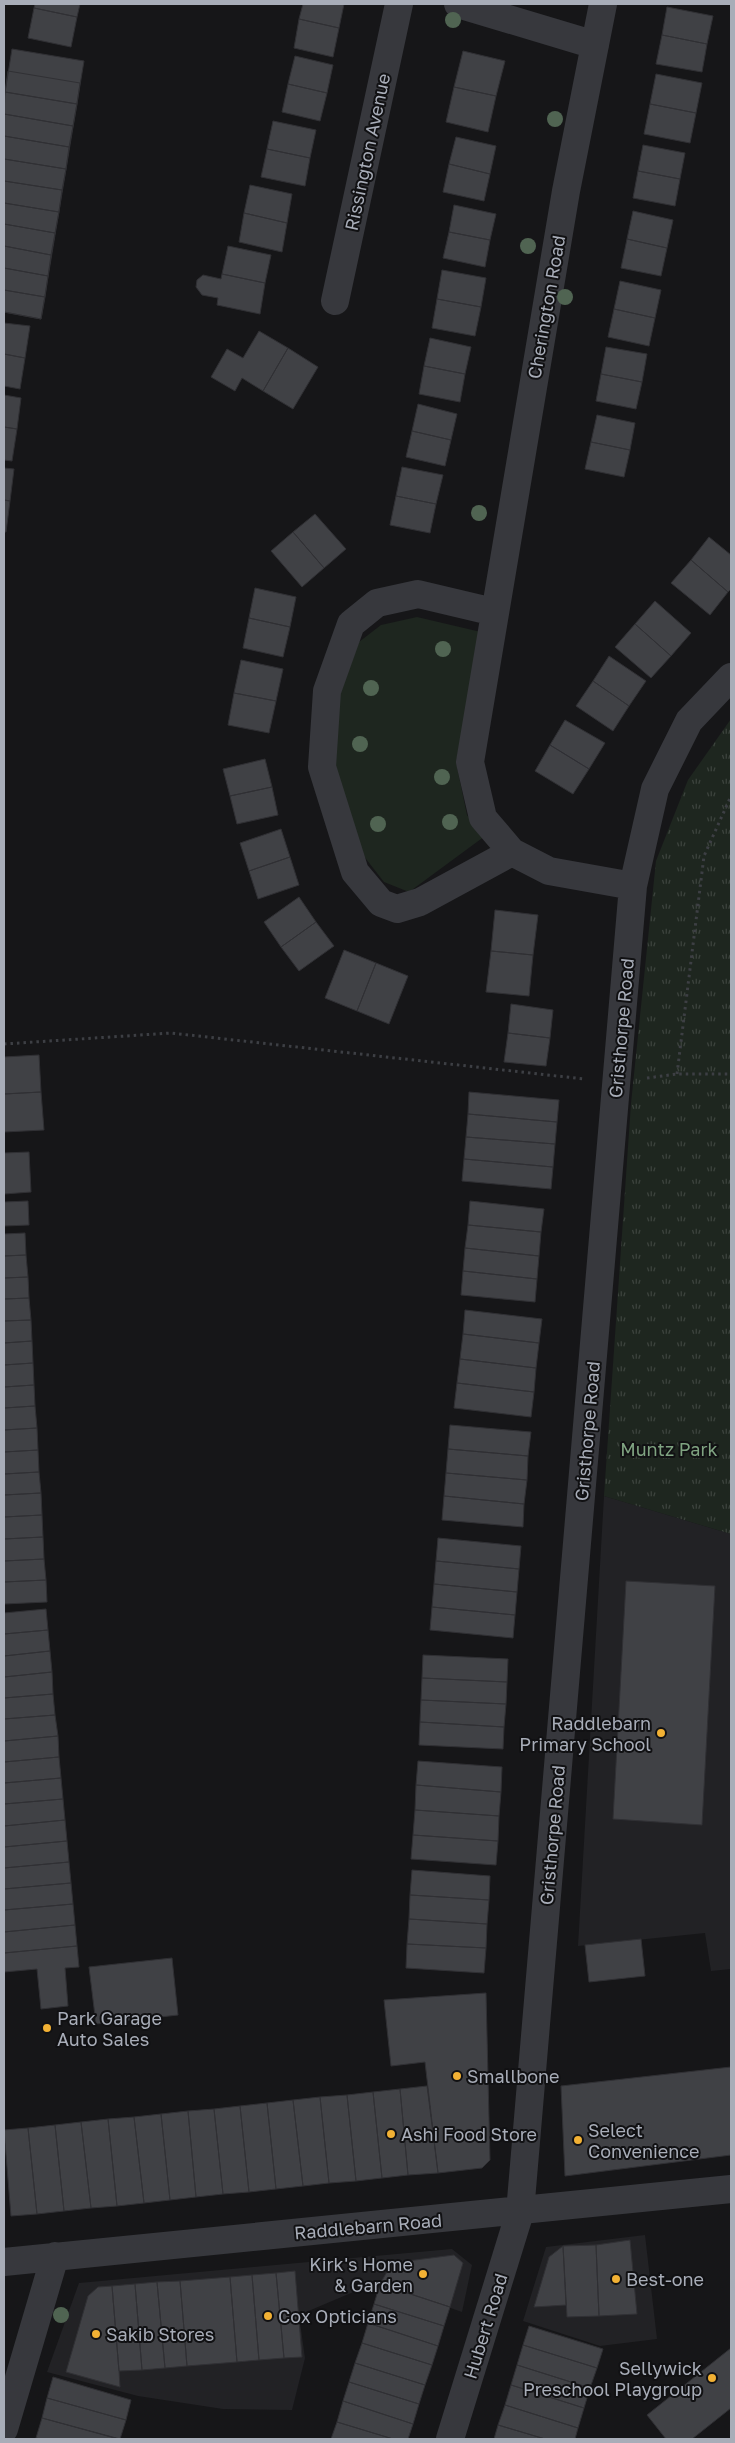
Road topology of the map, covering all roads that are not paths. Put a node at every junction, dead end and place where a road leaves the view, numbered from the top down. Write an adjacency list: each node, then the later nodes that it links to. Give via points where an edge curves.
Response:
1 (400, 4): 5 (street, Rissington Avenue)
2 (458, 4): 4 (street)
3 (603, 4): 4 (street, Cherington Road)
4 (595, 45): 6 (street, Cherington Road, via 564,201)
5 (336, 301)
6 (494, 612): 8 (street, Cherington Road, via 470,762 483,818); 8 (street, via 418,594 377,603 351,624 326,691 322,767 356,872 381,903 397,909 420,902)
7 (731, 677): 9 (street, Gristhorpe Road, via 690,721 655,789)
8 (512, 852): 9 (street, Cherington Road, via 549,871)
9 (633, 886): 11 (street, Gristhorpe Road)
10 (731, 2189): 11 (street, Raddlebarn Road)
11 (520, 2212): 12 (street, Raddlebarn Road); 15 (street, Hubert Road)
12 (55, 2256): 13 (street, Raddlebarn Road); 14 (street)
13 (4, 2262)
14 (4, 2429)
15 (450, 2439)

